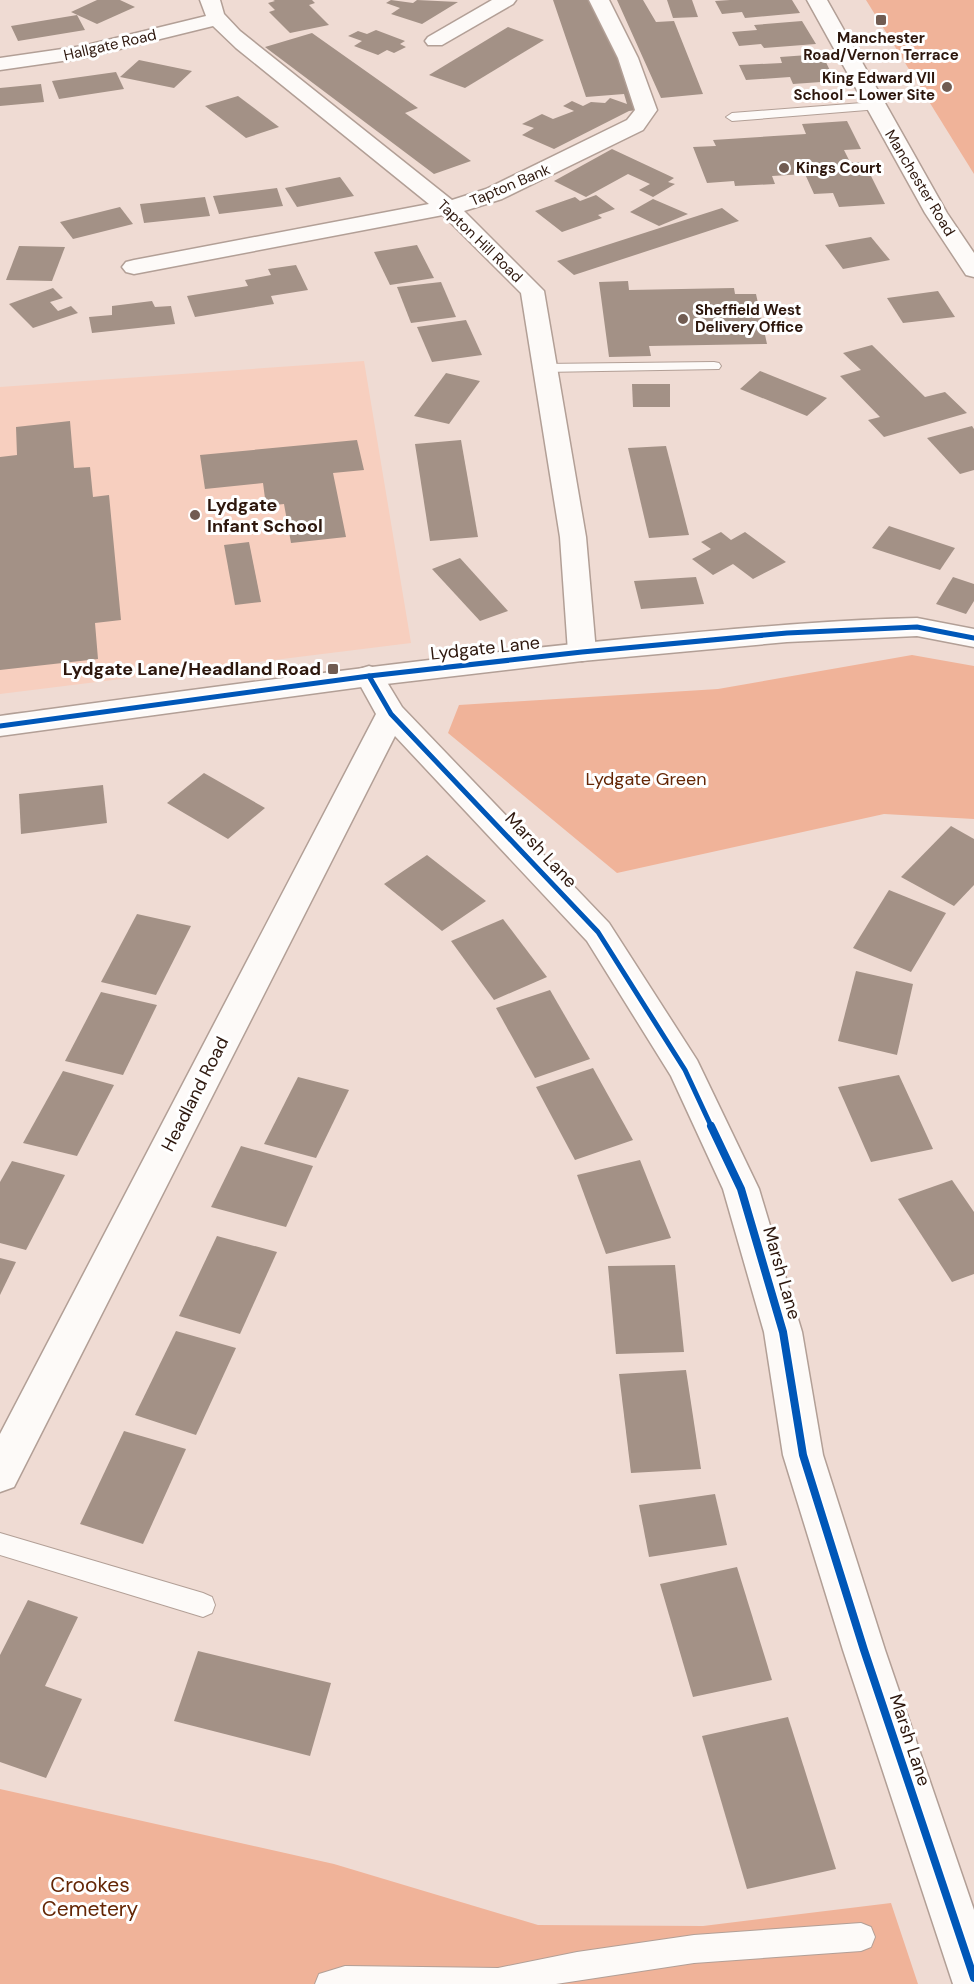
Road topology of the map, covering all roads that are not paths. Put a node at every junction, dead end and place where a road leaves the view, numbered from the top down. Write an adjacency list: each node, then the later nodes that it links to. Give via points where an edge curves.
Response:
1 (506, 0): 5 (street)
2 (599, 0): 9 (street, Tapton Bank, via 628,58 646,110 643,117 607,140 494,194)
3 (817, 0): 7 (street, Manchester Road)
4 (214, 10): 6 (street, Hallgate Road, via 84,52); 9 (street, Tapton Hill Road, via 243,44)
5 (435, 41)
6 (0, 64)
7 (875, 106): 8 (lane); 11 (street, Manchester Road, via 936,213)
8 (732, 117)
9 (448, 208): 10 (street, Tapton Bank); 13 (street, Tapton Hill Road, via 532,291)
10 (134, 267)
11 (974, 270)
12 (714, 366): 13 (lane)
13 (543, 368): 15 (street, Tapton Hill Road, via 573,537)
14 (974, 638): 15 (street, Lydgate Lane, via 918,627 868,628)
15 (582, 652): 16 (street, Lydgate Lane)
16 (369, 676): 17 (street, Marsh Lane); 18 (street, Lydgate Lane)
17 (391, 714): 19 (street, Headland Road); 23 (street, Marsh Lane, via 598,932 685,1070 741,1189 783,1332 802,1455)
18 (0, 726)
19 (0, 1474)
20 (0, 1544): 21 (lane)
21 (203, 1605)
22 (861, 1937): 24 (lane, via 694,1949 498,1982 345,1980)
23 (974, 1978)
24 (328, 1984)

